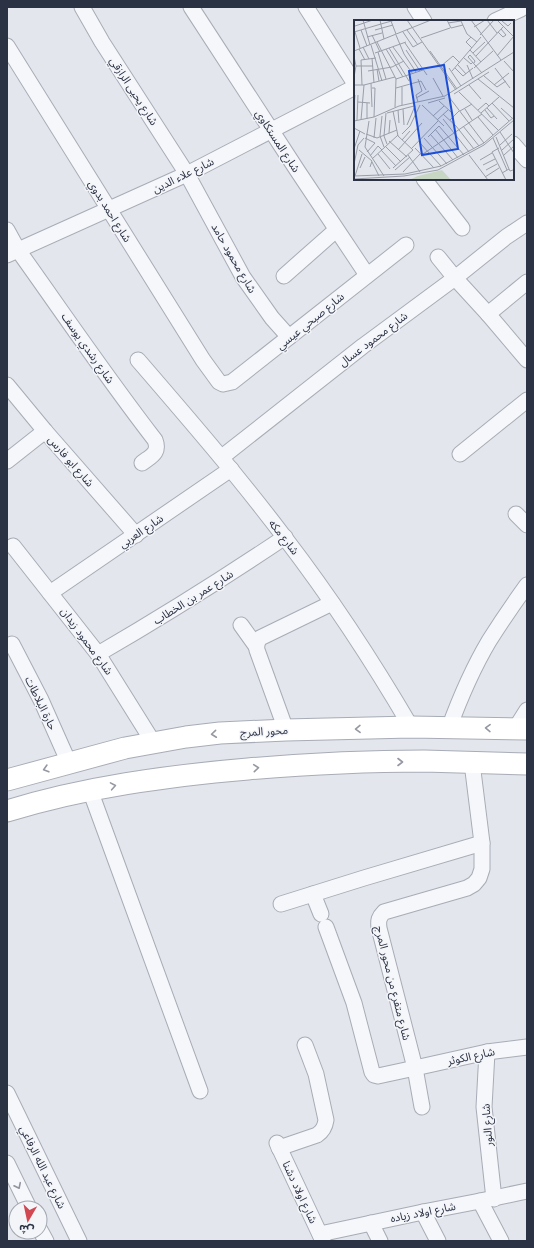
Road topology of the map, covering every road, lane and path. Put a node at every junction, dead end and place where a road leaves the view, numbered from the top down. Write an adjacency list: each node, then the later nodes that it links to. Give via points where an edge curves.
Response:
1 (82, 7): 14 (street, شارع يحيى الرازقي)
2 (191, 7): 11 (street, شارع المستكاوي)
3 (306, 7): 9 (street)
4 (416, 7): 6 (street)
5 (523, 11): 7 (street)
6 (423, 20)
7 (498, 20)
8 (7, 46): 16 (street, شارع احمد بدوي)
9 (354, 83)
10 (354, 86): 11 (street, شارع علاء الدين)
11 (271, 130): 14 (street, شارع علاء الدين); 20 (street, شارع المستكاوي)
12 (514, 145): 13 (street)
13 (527, 160)
14 (187, 174): 16 (street, شارع علاء الدين); 29 (street, شارع محمود حامد, via 243,277)
15 (425, 180): 18 (street)
16 (109, 210): 22 (street, شارع علاء الدين); 32 (street, شارع احمد بدوي)
17 (527, 223): 26 (street, شارع محمود عسال)
18 (462, 228)
19 (7, 230): 22 (street, شارع رشدي يوسف)
20 (336, 230): 24 (street, شارع المستكاوي); 25 (street)
21 (406, 244): 24 (street, شارع صبحي عيسي)
22 (12, 252): 39 (street, شارع رشدي يوسف, via 155,440 156,452)
23 (438, 257): 26 (street)
24 (367, 275): 29 (street, شارع صبحي عيسي)
25 (284, 276)
26 (455, 278): 28 (street); 37 (street, شارع محمود عسال, via 363,346)
27 (527, 282): 28 (street)
28 (488, 314): 31 (street)
29 (289, 337): 32 (street, شارع صبحي عيسي, via 232,382 223,384)
30 (138, 360): 37 (street, شارع مكه)
31 (527, 360)
32 (214, 375)
33 (7, 385): 35 (street, شارع ابو فارس)
34 (527, 400): 36 (street)
35 (45, 431): 38 (street); 41 (street, شارع ابو فارس)
36 (460, 454)
37 (222, 457): 40 (street, شارع مكه)
38 (7, 461)
39 (142, 464)
40 (231, 469): 41 (street, شارع العربي); 42 (street, شارع مكه)
41 (136, 535): 45 (street, شارع العربي)
42 (285, 537): 46 (street, شارع مكه); 50 (street, شارع عمر بن الخطاب, via 162,617)
43 (13, 546): 45 (street, شارع محمود زيدان)
44 (527, 585): 53 (street, via 474,668)
45 (50, 593): 50 (street, شارع محمود زيدان)
46 (332, 603): 49 (street, via 260,638); 52 (street, شارع مكه)
47 (241, 625): 49 (street)
48 (12, 644): 57 (street, حارة البلاطات)
49 (256, 646): 55 (street)
50 (98, 654): 56 (street, شارع محمود زيدان)
51 (527, 710): 54 (street)
52 (411, 727): 53 (main road, محور المرج); 55 (main road, محور المرج, one-way to 55)
53 (449, 728): 54 (main road, محور المرج, one-way to 53)
54 (521, 728)
55 (286, 730): 56 (main road, محور المرج, one-way to 56, via 220,733)
56 (153, 742): 57 (main road, محور المرج)
57 (69, 763): 60 (main road, محور المرج, one-way to 60)
58 (472, 763): 59 (main road); 61 (main road, one-way to 58, via 169,776 280,766 376,762); 63 (street, شارع متفرع من محور المرج)
59 (527, 764)
60 (8, 779)
61 (90, 790): 62 (main road); 70 (street)
62 (7, 811)
63 (482, 843): 64 (street); 69 (street, شارع متفرع من محور المرج, via 482,869 474,884 384,912 378,921)
64 (313, 894): 65 (street); 69 (street, شارع الكوثر, via 354,1004 372,1072 378,1076)
65 (281, 904)
66 (305, 1045): 79 (street, شارع اولاد دشنا, via 316,1074 326,1120 325,1126 317,1135 278,1146)
67 (527, 1047): 68 (street, شارع الكوثر)
68 (486, 1052): 69 (street, شارع الكوثر); 76 (street, شارع النور, via 484,1107)
69 (415, 1068): 72 (street, شارع متفرع من محور المرج)
70 (200, 1091)
71 (7, 1093): 80 (street, شارع عبد الله الرفاعي)
72 (422, 1107)
73 (7, 1163): 75 (street, one-way to 75)
74 (527, 1191): 76 (street, شارع اولاد زياده)
75 (25, 1200)
76 (487, 1200): 77 (street, شارع اولاد زياده); 83 (street)
77 (423, 1212): 78 (street, شارع اولاد زياده); 82 (street)
78 (371, 1223): 79 (street, شارع اولاد زياده); 81 (street)
79 (321, 1237)
80 (79, 1241)
81 (380, 1241)
82 (438, 1241)
83 (500, 1241)

